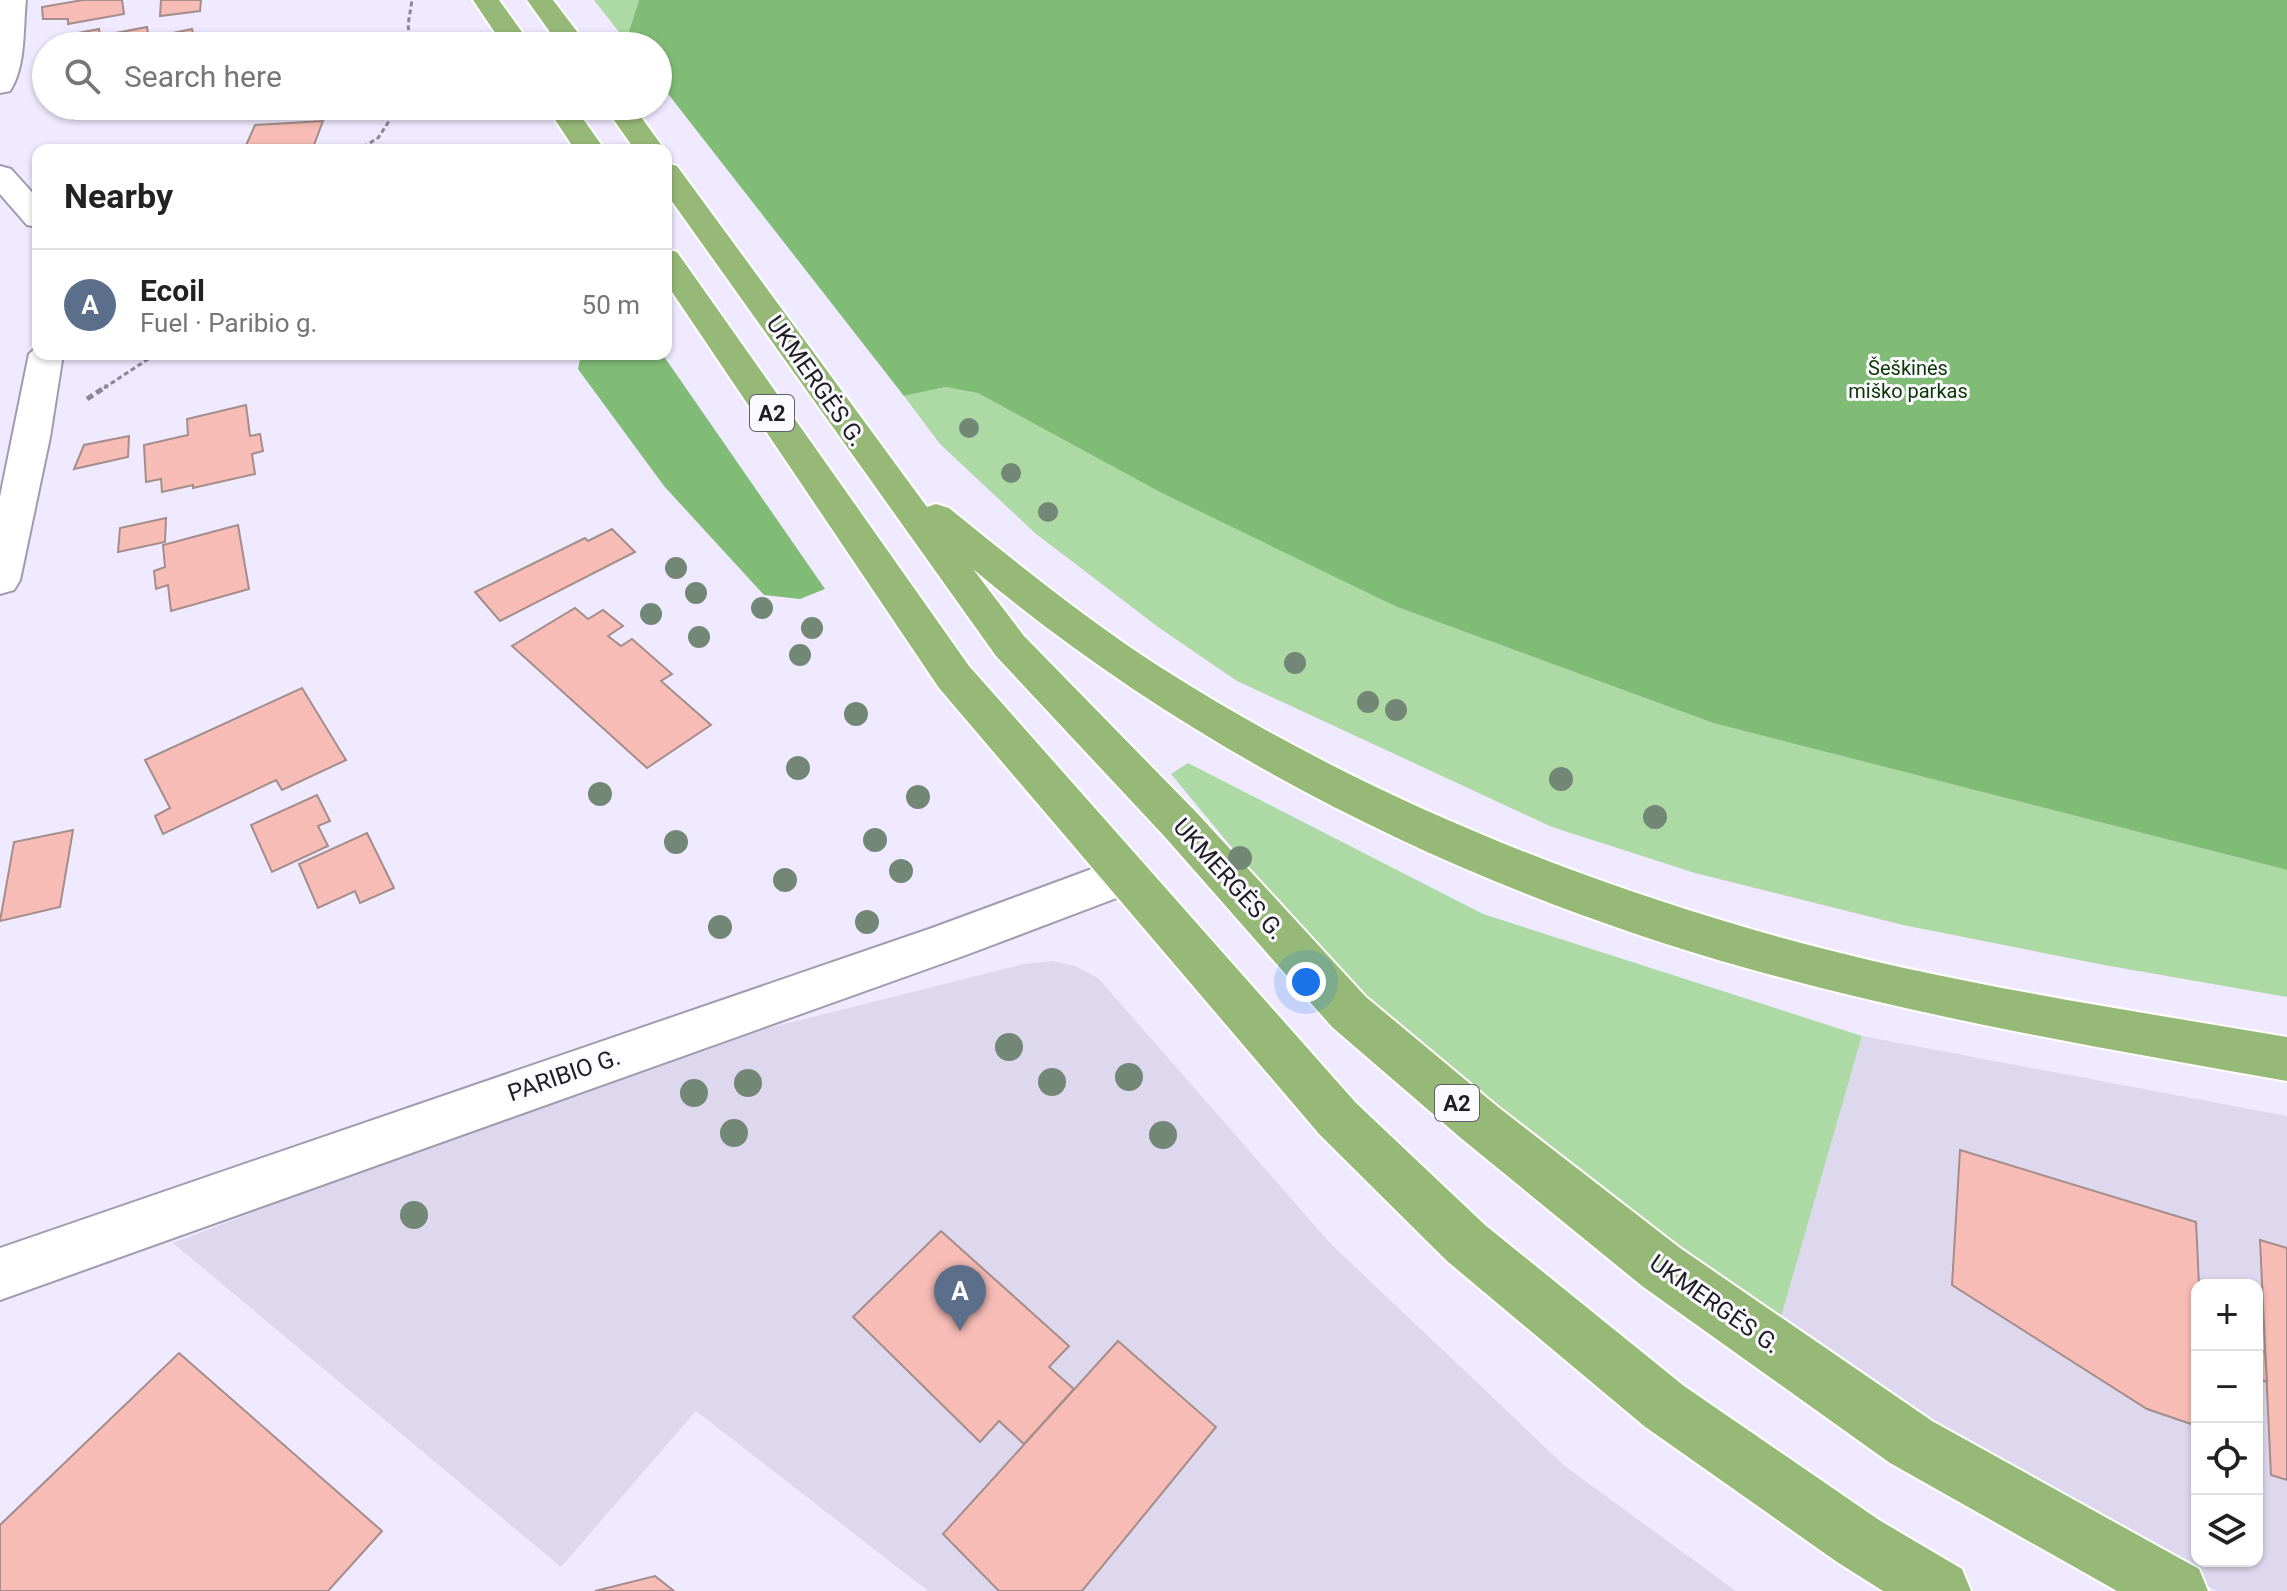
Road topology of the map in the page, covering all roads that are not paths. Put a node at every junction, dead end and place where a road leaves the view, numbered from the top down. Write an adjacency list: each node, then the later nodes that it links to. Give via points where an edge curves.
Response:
1 (13, 0): 6 (street)
2 (486, 0): 4 (highway)
3 (540, 0): 5 (highway)
4 (508, 32)
5 (564, 32)
6 (0, 85)
7 (570, 120): 9 (highway)
8 (628, 120): 10 (highway)
9 (586, 144)
10 (646, 144)
11 (0, 175): 13 (street)
12 (672, 180): 16 (highway, UKMERGĖS G. / A2)
13 (32, 211)
14 (672, 268): 18 (highway, A2, via 954,677)
15 (45, 360): 17 (street)
16 (871, 459): 19 (highway, via 1014,583 1162,691 1261,750 1489,857 1612,905 1867,979 2026,1014); 22 (highway, UKMERGĖS G. / A2, via 1010,646 1349,1012 1673,1276 1911,1442)
17 (0, 580)
18 (1127, 875): 20 (street, PARIBIO G., via 824,987); 21 (highway, A2, via 1338,1119 1466,1243 1664,1406 1858,1541)
19 (2287, 1059)
20 (0, 1274)
21 (1940, 1591)
22 (2177, 1591)

